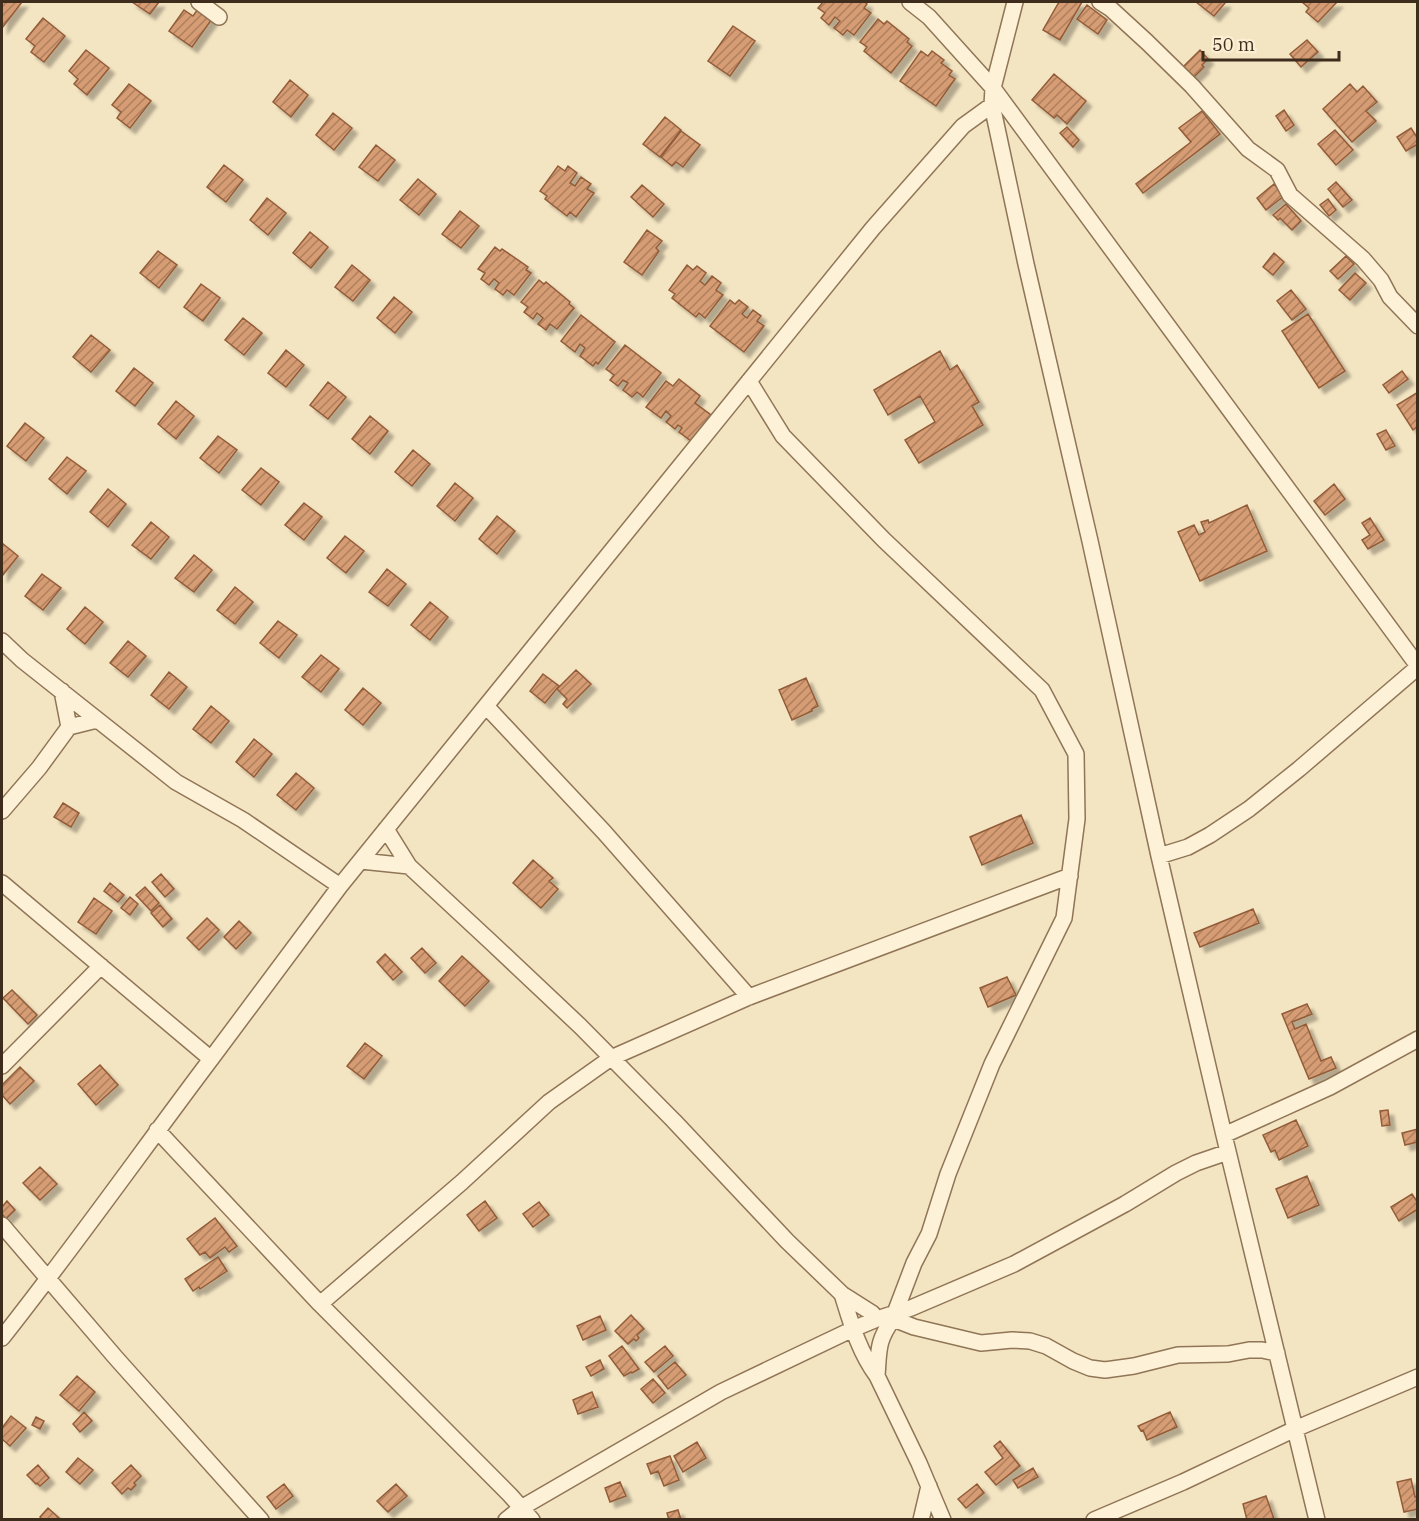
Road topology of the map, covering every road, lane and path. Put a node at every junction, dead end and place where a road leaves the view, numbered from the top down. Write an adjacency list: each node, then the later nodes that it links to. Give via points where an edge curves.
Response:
1 (199, 2): 5 (street)
2 (910, 2): 6 (street, via 929,17)
3 (1015, 2): 6 (street)
4 (1100, 2): 8 (street, via 1147,42 1248,148 1276,170 1290,195 1363,259 1390,297)
5 (219, 17)
6 (993, 88): 7 (street); 11 (street)
7 (992, 105): 9 (street, via 963,126 873,228); 18 (street)
8 (1418, 326)
9 (749, 381): 13 (street); 21 (street, via 783,436 884,540 1042,690 1076,754 1077,819)
10 (2, 641): 12 (street)
11 (1418, 667): 18 (street, via 1249,809 1188,847)
12 (62, 691): 14 (street); 15 (street)
13 (486, 706): 17 (street); 25 (street, via 604,832)
14 (97, 720): 15 (street); 23 (street, via 176,782 243,820)
15 (69, 728): 16 (street)
16 (2, 811)
17 (386, 829): 19 (street); 20 (street)
18 (1159, 856): 31 (street)
19 (361, 861): 20 (street); 23 (street)
20 (409, 866): 27 (street)
21 (1070, 876): 25 (street); 36 (street, via 1064,918 992,1064)
22 (2, 883): 24 (street)
23 (340, 886): 28 (street)
24 (100, 966): 28 (street); 29 (street)
25 (749, 997): 27 (street)
26 (1418, 1039): 31 (street, via 1330,1087)
27 (611, 1058): 35 (street); 37 (street, via 549,1102)
28 (211, 1059): 30 (street)
29 (2, 1066)
30 (157, 1130): 34 (street); 37 (street)
31 (1224, 1135): 32 (street)
32 (1228, 1152): 38 (street, via 1176,1173 1014,1264); 41 (street)
33 (2, 1225): 34 (street)
34 (49, 1278): 40 (street); 47 (street)
35 (842, 1294): 38 (street); 39 (street)
36 (903, 1294): 38 (street); 38 (street)
37 (320, 1304): 46 (street)
38 (885, 1316): 39 (street); 41 (street, via 981,1343 1030,1341 1089,1368 1105,1370 1178,1355 1249,1350); 42 (street)
39 (853, 1329): 42 (street); 46 (street, via 722,1392)
40 (2, 1338)
41 (1277, 1353): 44 (street)
42 (877, 1376): 45 (street)
43 (1418, 1377): 44 (street)
44 (1295, 1429): 51 (street); 52 (street)
45 (929, 1486): 49 (street); 50 (street)
46 (526, 1514): 48 (street)
47 (261, 1520)
48 (506, 1520)
49 (921, 1520)
50 (943, 1520)
51 (1094, 1520)
52 (1317, 1520)

